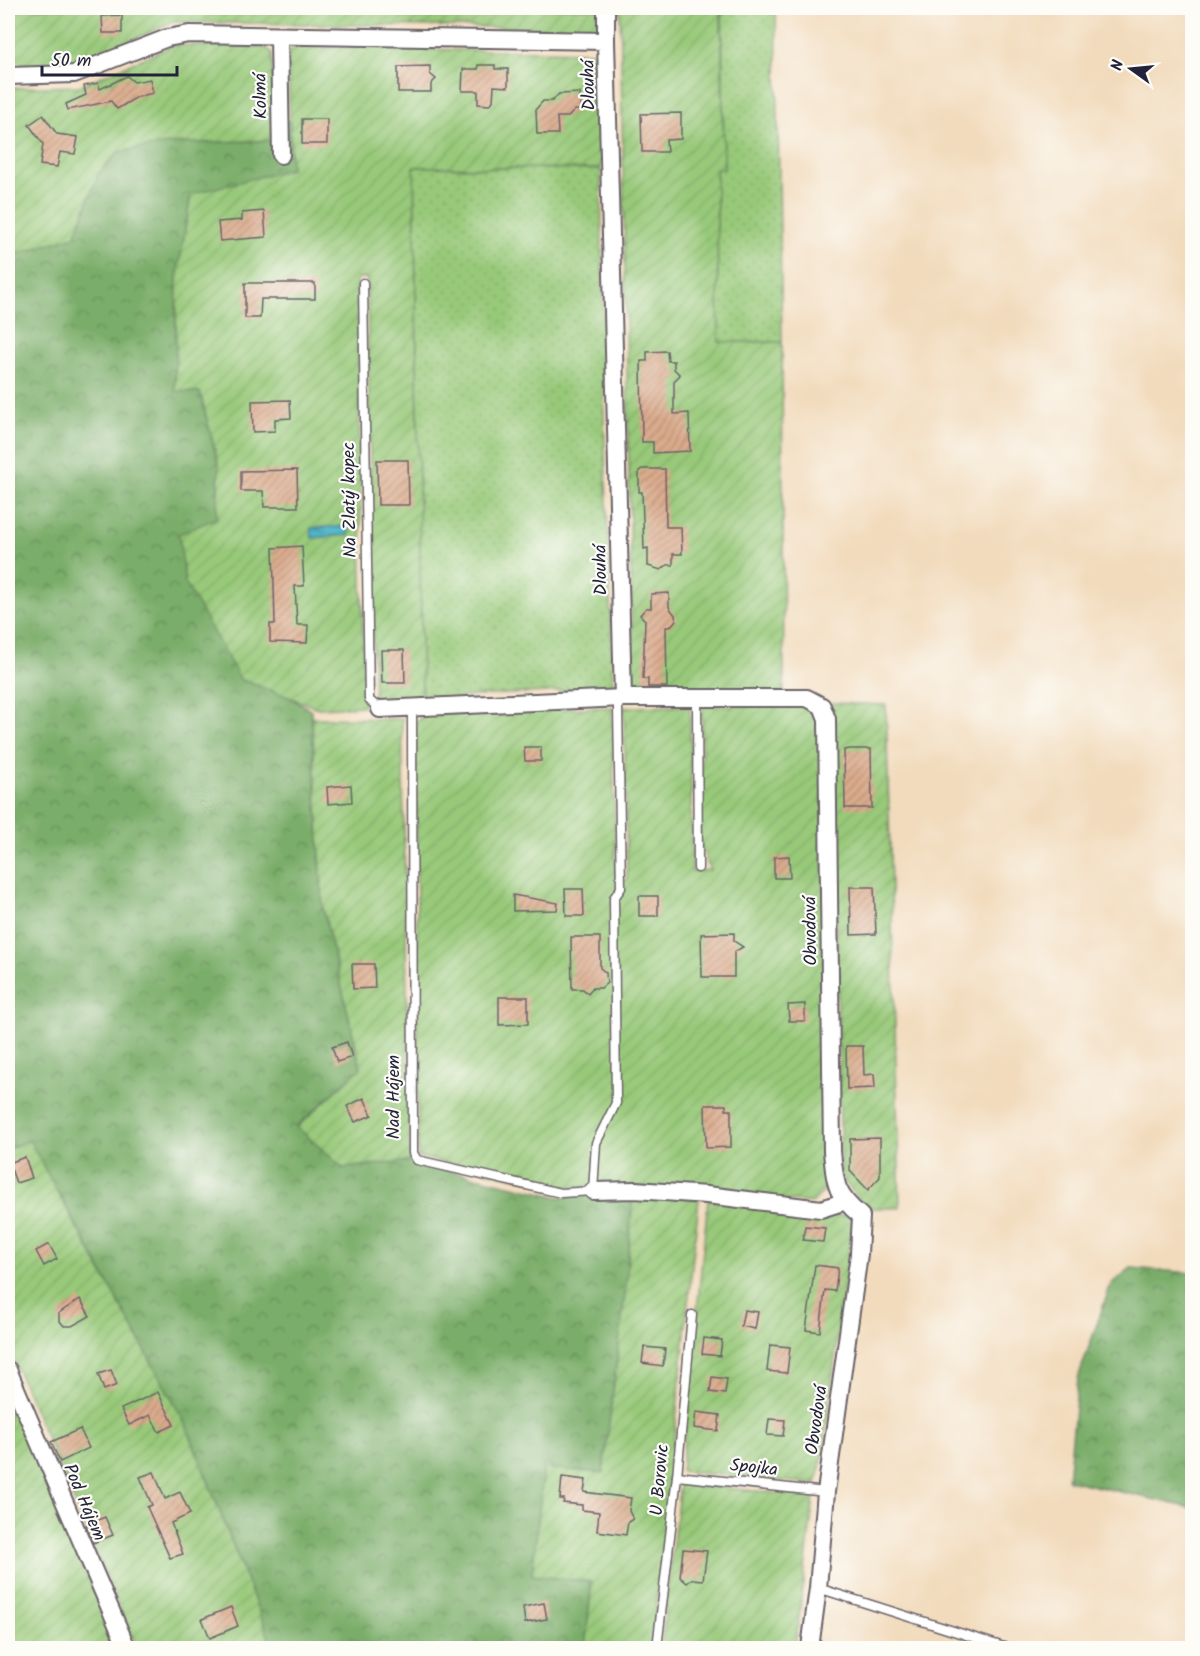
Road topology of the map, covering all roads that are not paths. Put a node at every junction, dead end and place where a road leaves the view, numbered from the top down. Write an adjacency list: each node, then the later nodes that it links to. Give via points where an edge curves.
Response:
1 (606, 8): 3 (street)
2 (279, 36): 3 (street, Dlouhá); 4 (street, Dlouhá, via 189,34 167,38 74,75); 5 (street, Kolmá)
3 (606, 40): 7 (street, Dlouhá)
4 (8, 76)
5 (281, 155)
6 (363, 283): 10 (lane, Na Zlatý kopec, via 369,700)
7 (623, 698): 8 (street, Obvodová); 9 (street, Obvodová); 12 (lane, via 618,706 621,888 614,898 616,1103 596,1143)
8 (698, 699): 11 (lane); 13 (street, Obvodová, via 807,698 822,706 827,719 832,1151 836,1184)
9 (411, 707): 10 (street, Obvodová); 12 (lane, Nad Hájem, via 413,1153 417,1160 561,1193)
10 (381, 710)
11 (698, 868)
12 (593, 1191): 13 (street, Nad Hájem, via 707,1195 821,1209)
13 (843, 1202): 17 (street, Obvodová, via 861,1216 859,1254)
14 (692, 1315): 16 (lane, U Borovic)
15 (8, 1370): 19 (street, Pod Hájem)
16 (678, 1476): 17 (lane, Spojka); 20 (lane, U Borovic)
17 (826, 1492): 18 (street, Obvodová)
18 (818, 1588): 21 (street, Obvodová); 22 (lane)
19 (127, 1648)
20 (657, 1648)
21 (810, 1648)
22 (1007, 1648)

